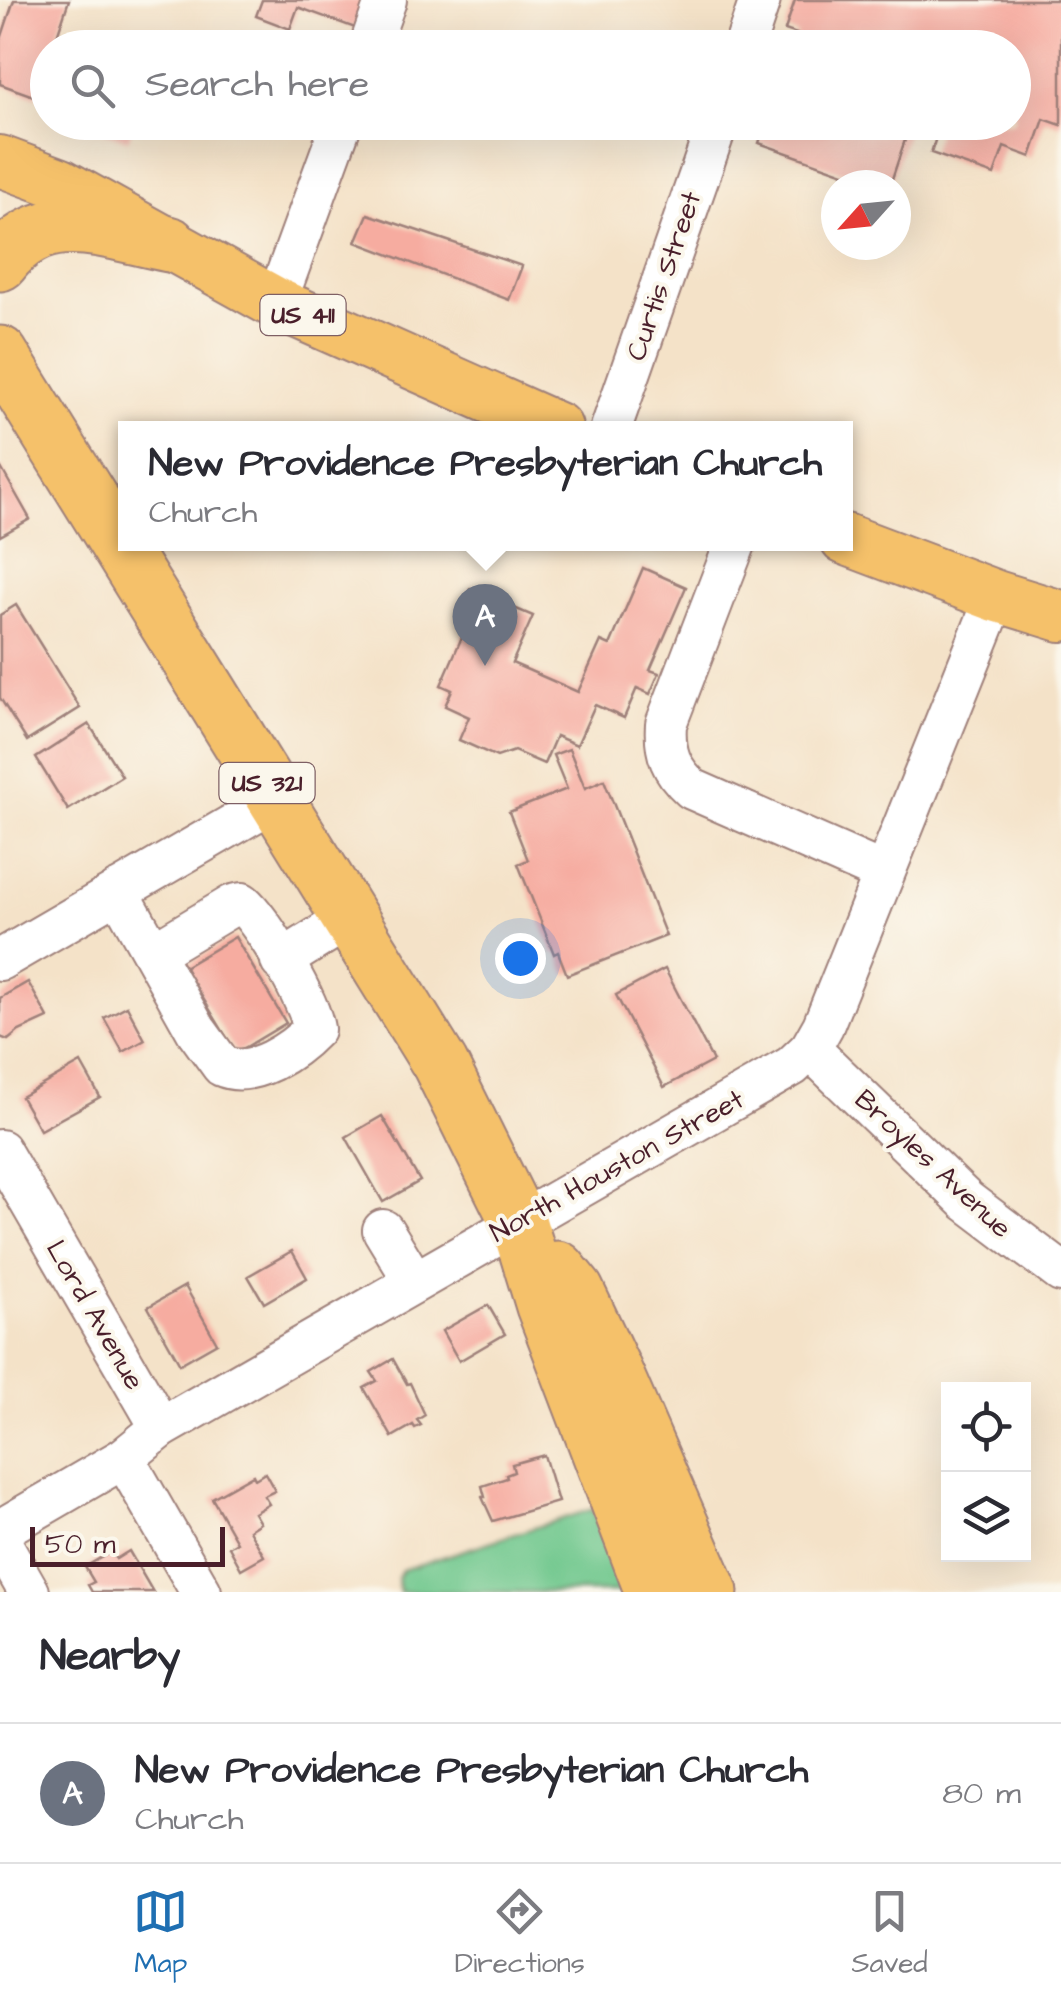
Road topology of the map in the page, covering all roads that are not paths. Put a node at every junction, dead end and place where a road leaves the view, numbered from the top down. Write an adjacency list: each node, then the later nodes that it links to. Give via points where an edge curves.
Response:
1 (386, 0): 3 (street)
2 (760, 0): 4 (street)
3 (375, 30)
4 (750, 30)
5 (335, 140): 10 (street)
6 (712, 140): 13 (street, Curtis Street)
7 (0, 161): 8 (main road, US 411, via 59,183)
8 (169, 244): 9 (highway, via 65,224 27,236); 10 (main road, US 411)
9 (0, 263)
10 (276, 303): 12 (main road, US 411)
11 (4, 369): 15 (highway, US 321)
12 (540, 421)
13 (613, 421)
14 (853, 543): 18 (main road)
15 (118, 549)
16 (120, 551): 20 (highway, US 321)
17 (732, 551): 21 (street, via 666,724 668,760 692,790)
18 (996, 596): 19 (main road); 21 (street, North Houston Street)
19 (1061, 616)
20 (277, 799): 22 (street); 23 (highway, US 321)
21 (884, 873): 27 (street, North Houston Street)
22 (118, 891): 24 (street); 25 (street)
23 (351, 917): 26 (street); 29 (highway, US 321, via 440,1064)
24 (153, 953): 26 (street, via 242,903); 26 (street, via 215,1057 228,1069 245,1071 314,1029)
25 (0, 960)
26 (281, 961)
27 (810, 1049): 29 (street, North Houston Street, via 770,1081); 31 (street, Broyles Avenue, via 967,1200)
28 (0, 1150): 33 (street, Lord Avenue)
29 (518, 1220): 32 (street, North Houston Street); 39 (highway, US 321); 40 (highway, US 321, via 576,1291)
30 (383, 1230): 32 (street)
31 (1061, 1272)
32 (414, 1281): 33 (street, North Houston Street)
33 (160, 1428): 34 (street, North Houston Street)
34 (124, 1458): 35 (street, North Houston Street); 38 (street)
35 (0, 1530)
36 (0, 1541): 37 (street)
37 (28, 1592)
38 (201, 1592)
39 (653, 1592)
40 (710, 1592)

